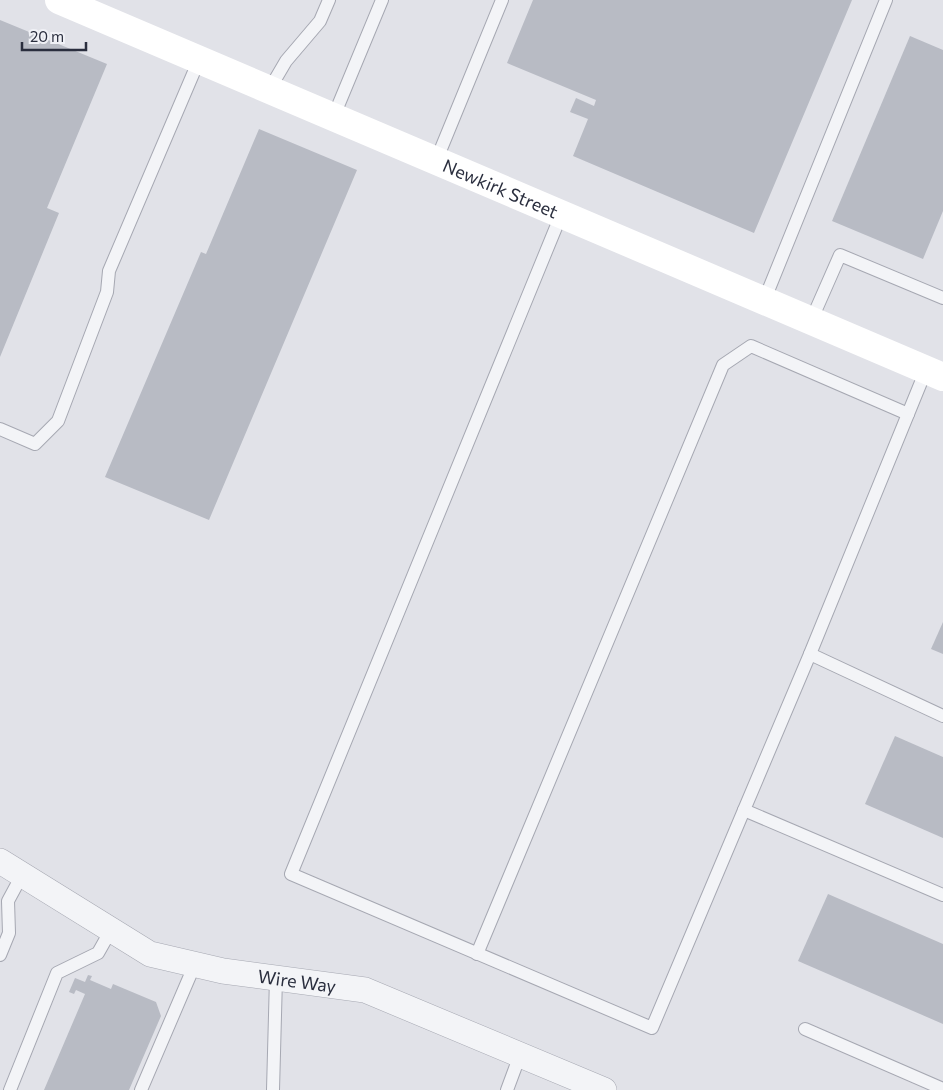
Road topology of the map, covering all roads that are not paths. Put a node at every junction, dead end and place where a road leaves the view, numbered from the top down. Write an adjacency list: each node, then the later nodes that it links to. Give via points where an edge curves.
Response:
1 (59, 0): 6 (street, Newkirk Street)
2 (328, 0): 7 (lane, via 320,21 286,61)
3 (382, 0): 8 (lane)
4 (502, 0): 9 (lane)
5 (886, 0): 12 (lane)
6 (199, 60): 7 (street, Newkirk Street); 16 (lane, via 109,271 107,292 58,421 35,444)
7 (269, 90): 8 (street, Newkirk Street)
8 (333, 118): 9 (street, Newkirk Street)
9 (436, 161): 10 (street, Newkirk Street)
10 (561, 215): 12 (street, Newkirk Street); 24 (lane, via 292,874)
11 (943, 298): 13 (lane, via 840,255)
12 (764, 301): 13 (street, Newkirk Street)
13 (811, 321): 14 (street, Newkirk Street)
14 (935, 373): 15 (lane)
15 (908, 414): 17 (lane); 24 (lane, via 751,346 723,365)
16 (0, 429)
17 (810, 654): 18 (lane); 19 (lane)
18 (943, 716)
19 (744, 810): 22 (lane); 24 (lane, via 652,1028)
20 (0, 860): 21 (street, Wire Way)
21 (22, 875): 23 (street, Wire Way); 25 (lane, via 8,902 9,933)
22 (943, 895)
23 (112, 930): 26 (street, Wire Way, via 150,954); 31 (lane, via 98,953 57,973)
24 (477, 954)
25 (0, 955)
26 (195, 964): 27 (street, Wire Way); 32 (lane)
27 (276, 978): 29 (street, Wire Way, via 365,990); 33 (lane)
28 (805, 1029): 30 (lane)
29 (520, 1055): 34 (lane); 35 (street, Wire Way)
30 (943, 1089)
31 (10, 1090)
32 (140, 1090)
33 (274, 1090)
34 (507, 1090)
35 (604, 1090)

